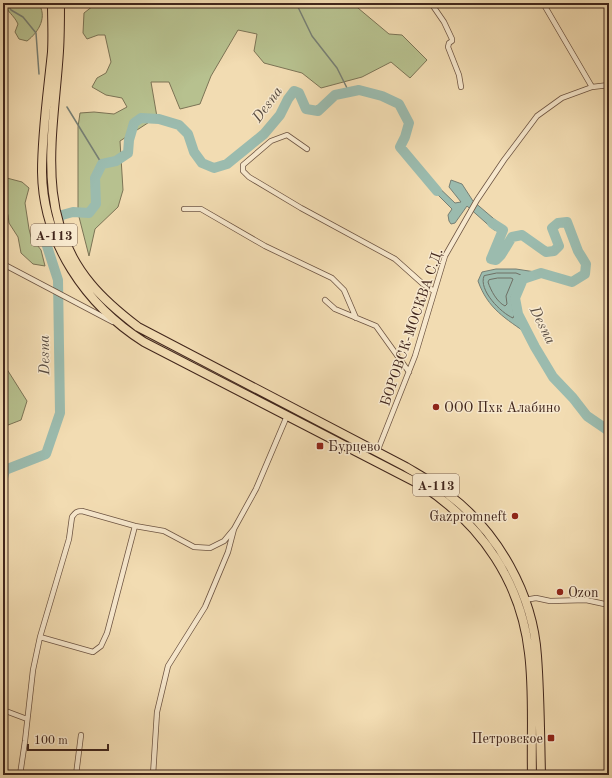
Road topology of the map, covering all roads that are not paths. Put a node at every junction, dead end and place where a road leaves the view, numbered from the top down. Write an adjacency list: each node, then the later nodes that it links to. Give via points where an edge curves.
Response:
1 (52, 3): 11 (highway, А-113, via 52,50 42,173 44,196 53,231 70,270)
2 (60, 3): 11 (highway, А-113, via 59,51 52,130 53,195 61,229)
3 (434, 3): 6 (street, via 433,6 452,39 448,47)
4 (543, 3): 7 (street)
5 (609, 85): 7 (street)
6 (461, 87)
7 (592, 88): 12 (street, БОРОВСК-МОСКВА С.Д., via 562,98 537,116 477,200 445,256)
8 (307, 149): 12 (street, via 287,135 271,141 243,165 243,171 301,208 395,259)
9 (184, 209): 14 (street, via 201,209 265,246 332,278 344,290)
10 (3, 264): 15 (street)
11 (88, 287): 15 (highway, А-113, via 101,308); 18 (highway, А-113, via 143,330)
12 (434, 291): 16 (street, БОРОВСК-МОСКВА С.Д.)
13 (325, 300): 14 (street, via 335,309)
14 (356, 318): 16 (street, via 376,326)
15 (120, 326): 17 (highway, А-113, via 144,342)
16 (409, 372): 18 (street, БОРОВСК-МОСКВА С.Д.)
17 (287, 416): 20 (street, via 256,489); 30 (highway, А-113, via 436,494 472,526 490,548 506,575 524,624 529,653)
18 (377, 452): 21 (highway, А-113, via 432,482 476,519 505,558)
19 (135, 526): 20 (street, via 164,531 194,547 210,548 224,541); 23 (street, via 110,623 101,646 94,652); 23 (street, via 82,511 74,514)
20 (234, 529): 29 (street, via 228,552 204,607 168,666 157,712)
21 (525, 600): 22 (street, via 586,600); 31 (highway, А-113, via 537,655)
22 (609, 605)
23 (40, 637): 25 (street)
24 (3, 710): 25 (street)
25 (27, 719): 27 (street)
26 (81, 735): 28 (street)
27 (20, 775)
28 (76, 775)
29 (153, 775)
30 (532, 775)
31 (541, 775)

